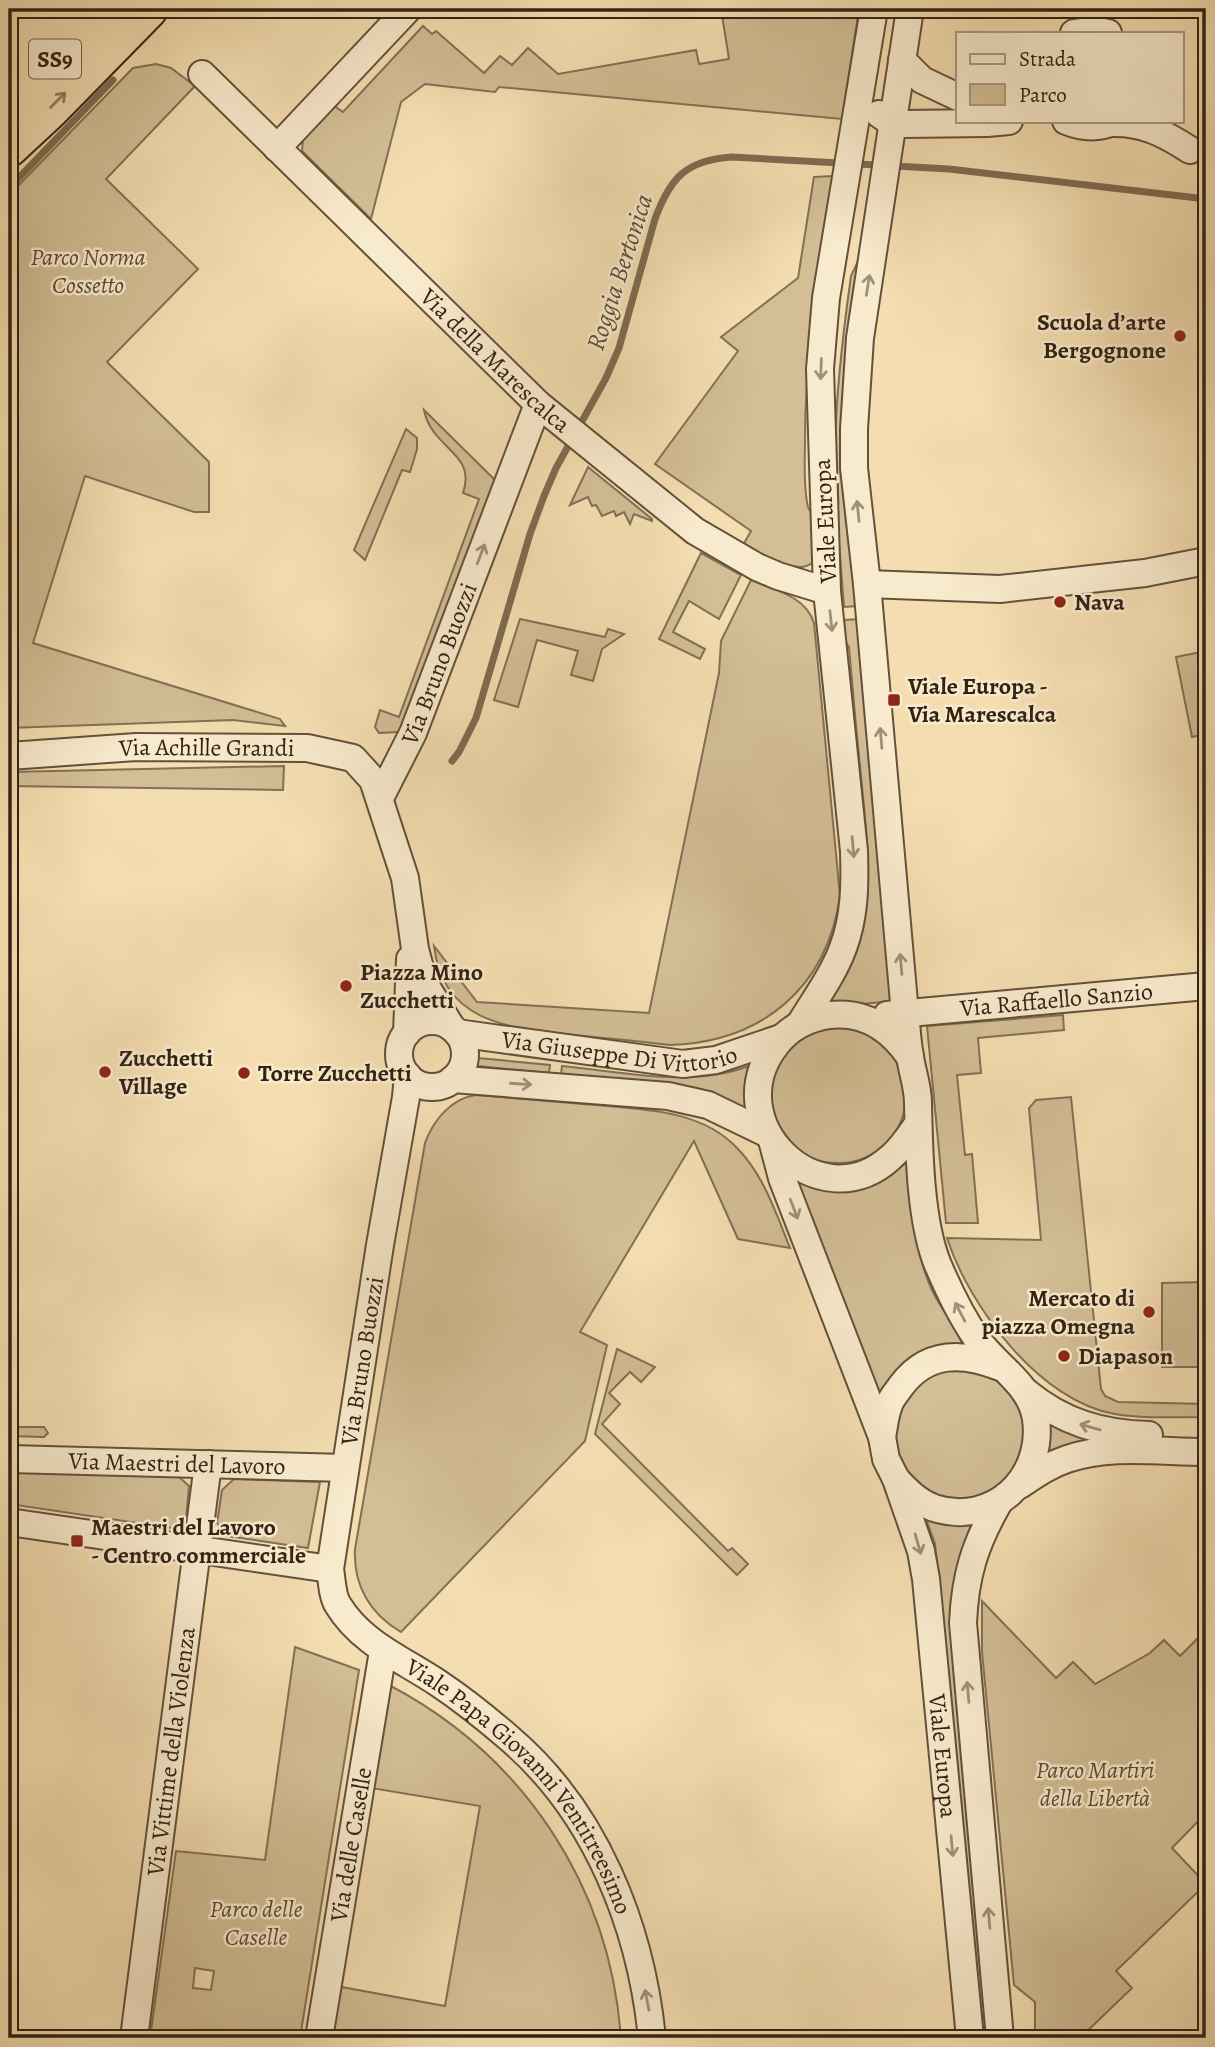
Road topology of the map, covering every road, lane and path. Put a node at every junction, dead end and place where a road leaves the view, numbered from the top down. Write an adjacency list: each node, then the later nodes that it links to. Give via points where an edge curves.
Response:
1 (24, 9): 9 (highway)
2 (62, 9): 13 (highway, SS9)
3 (101, 9): 16 (highway, SS9)
4 (148, 9): 22 (highway, one-way to 4)
5 (408, 9): 23 (street)
6 (874, 9): 28 (street, Viale Europa, one-way to 28, via 826,298 820,369)
7 (883, 9): 21 (street, via 875,106 878,114)
8 (910, 9): 12 (street, Viale Europa)
9 (9, 29)
10 (1081, 32): 11 (street)
11 (1103, 32)
12 (902, 60): 15 (street, via 922,79); 21 (street, Viale Europa)
13 (9, 67)
14 (202, 74): 23 (street, Via della Marescalca)
15 (956, 96)
16 (9, 109)
17 (998, 122): 21 (street)
18 (1069, 122): 19 (street, via 1095,127)
19 (1113, 122): 24 (street, via 1150,127)
20 (1162, 122): 24 (street)
21 (892, 123): 27 (street, Viale Europa, one-way to 21, via 854,429 860,338)
22 (9, 147)
23 (276, 148): 25 (street, Via della Marescalca)
24 (1198, 158)
25 (538, 404): 28 (street, Via della Marescalca, via 695,530 778,576); 30 (street, Via Bruno Buozzi, one-way to 25, via 413,733)
26 (1206, 561): 27 (street, via 1145,573 1000,589)
27 (867, 584): 33 (street, Viale Europa, one-way to 27)
28 (827, 591): 36 (street, Viale Europa, one-way to 36, via 855,891 843,949)
29 (9, 756): 30 (street, Via Achille Grandi, via 136,747 307,748 353,758 373,780)
30 (380, 798): 31 (street, via 405,878)
31 (411, 923): 35 (street, via 424,983); 37 (street)
32 (1206, 986): 33 (street, Via Raffaello Sanzio)
33 (905, 1014): 34 (street, Via Raffaello Sanzio); 38 (street, Viale Europa)
34 (859, 1017): 36 (street, via 829,1015); 38 (street, via 880,1025)
35 (454, 1030): 36 (street, Via Giuseppe Di Vittorio, via 684,1064 716,1060); 37 (street, via 440,1022 428,1022); 40 (street, via 465,1056 461,1069)
36 (791, 1031): 42 (street, Viale Europa, via 768,1055 757,1094 759,1114)
37 (407, 1033): 39 (street, via 400,1057)
38 (910, 1057): 41 (street, Viale Europa, via 916,1080)
39 (408, 1076): 40 (street, via 424,1086); 43 (street, Via Bruno Buozzi)
40 (445, 1083): 42 (street, Via Giuseppe Di Vittorio, one-way to 42, via 668,1096 708,1105); 43 (street, Via Bruno Buozzi, via 406,1125)
41 (917, 1125): 42 (street, via 889,1160 849,1177 807,1171 788,1160); 44 (street, Viale Europa, one-way to 41, via 960,1314 936,1261 928,1233)
42 (770, 1139): 47 (street, Viale Europa, one-way to 47)
43 (395, 1152): 51 (street, Via Bruno Buozzi)
44 (1000, 1367): 45 (street, Viale Europa); 47 (street, Viale Europa, via 978,1358 954,1356 931,1362 911,1374 889,1402)
45 (1026, 1392): 46 (street, one-way to 45, via 1102,1430 1056,1414); 53 (street, Viale Europa, via 1038,1440 1031,1465)
46 (1206, 1435)
47 (882, 1437): 52 (street, Viale Europa)
48 (1206, 1452): 53 (street, via 1082,1454 1049,1466)
49 (9, 1459): 50 (street, Via Maestri del Lavoro)
50 (208, 1464): 51 (street, Via Maestri del Lavoro); 55 (street, Via Vittime della Violenza)
51 (345, 1468): 56 (street, Via Bruno Buozzi)
52 (896, 1479): 53 (street, Viale Europa, via 912,1496 955,1512 978,1510); 61 (street, Viale Europa, one-way to 61, via 921,1551)
53 (1009, 1494): 62 (street, Viale Europa, one-way to 53, via 965,1653 965,1591 981,1532)
54 (9, 1521): 55 (street)
55 (197, 1549): 56 (street); 58 (street, Via Vittime della Violenza)
56 (330, 1569): 57 (street, Viale Papa Giovanni Ventitreesimo, via 336,1603 359,1632)
57 (383, 1651): 59 (street, Via delle Caselle); 60 (street, Viale Papa Giovanni Ventitreesimo, one-way to 57, via 640,1961 592,1838 553,1782 511,1740 439,1684)
58 (134, 2038)
59 (319, 2038)
60 (652, 2038)
61 (970, 2038)
62 (1000, 2038)

